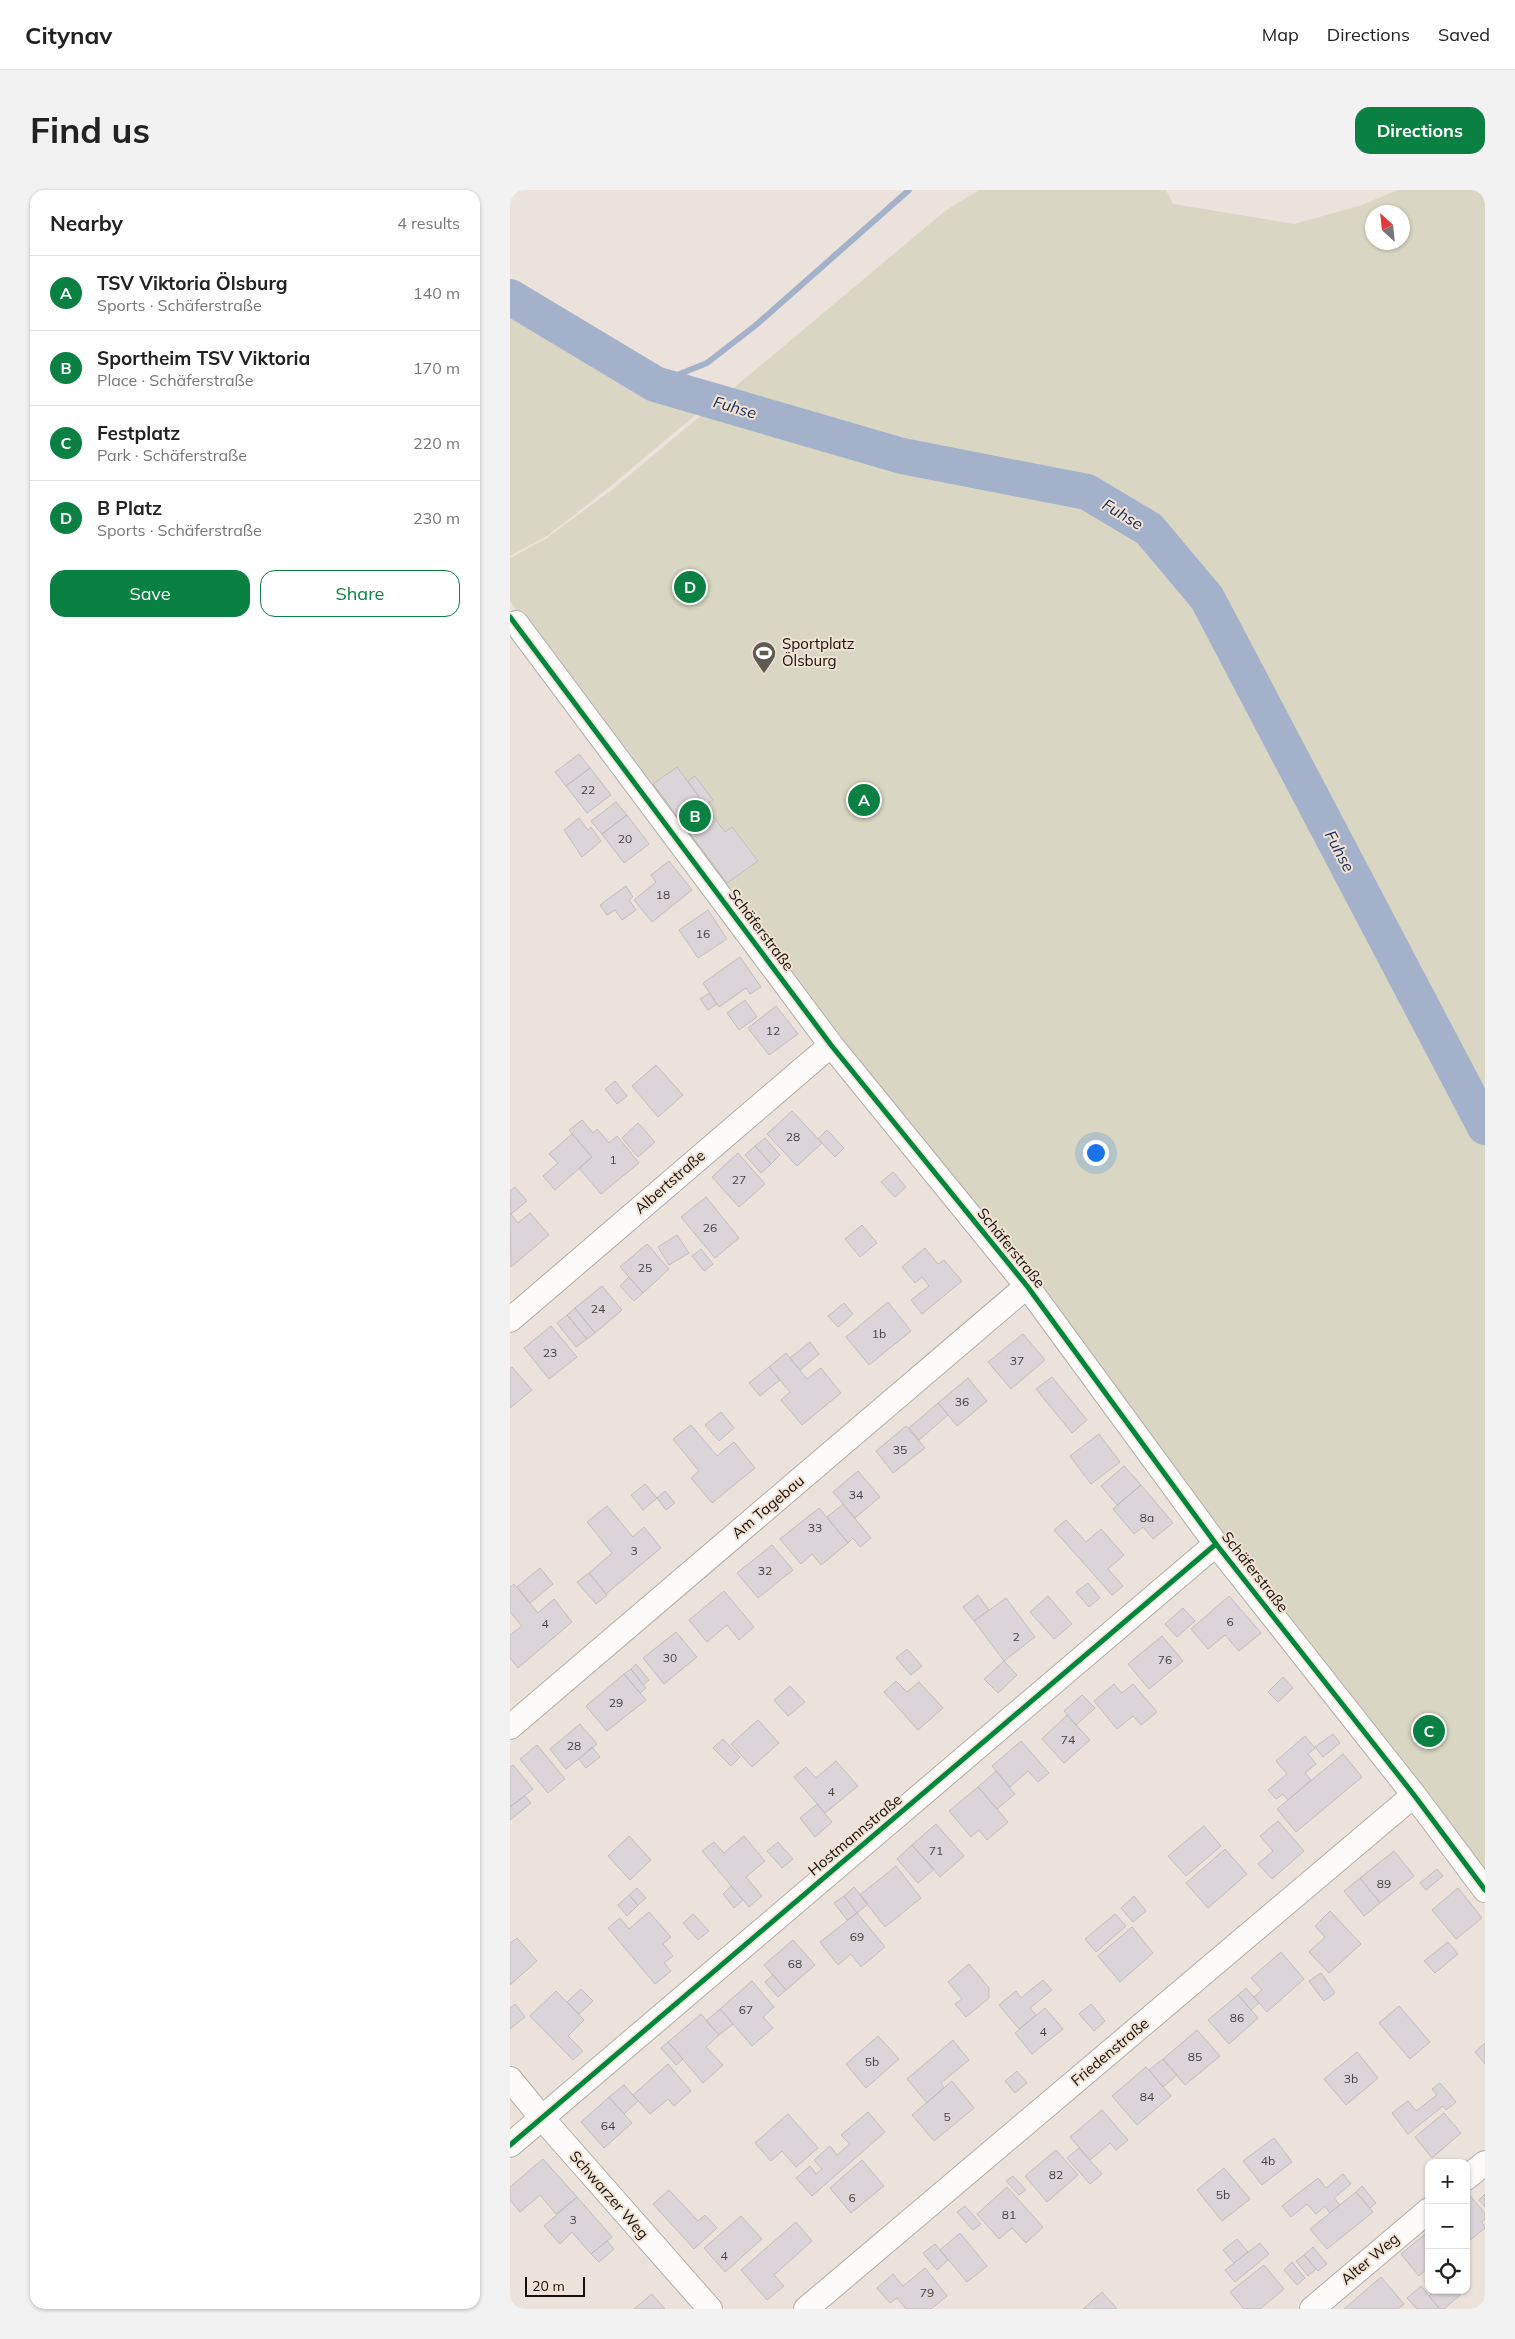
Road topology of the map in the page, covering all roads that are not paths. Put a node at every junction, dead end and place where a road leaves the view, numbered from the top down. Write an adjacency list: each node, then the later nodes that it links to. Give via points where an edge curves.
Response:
1 (516, 623): 2 (street, Schäferstraße)
2 (831, 1045): 3 (street, Schäferstraße); 4 (street, Albertstraße)
3 (1027, 1286): 5 (street, Schäferstraße); 6 (street, Am Tagebau)
4 (510, 1320)
5 (1216, 1544): 7 (street, Schäferstraße); 10 (street, Hostmannstraße)
6 (510, 1727)
7 (1414, 1795): 8 (street, Schäferstraße); 16 (street, Friedenstraße)
8 (1485, 1890)
9 (510, 2079): 10 (street, Schwarzer Weg)
10 (542, 2118): 11 (street, Hostmannstraße); 15 (street, Schwarzer Weg)
11 (510, 2145)
12 (1485, 2163): 13 (street)
13 (1470, 2175)
14 (1425, 2213): 17 (street, Alter Weg)
15 (710, 2309)
16 (806, 2309)
17 (1312, 2309)

